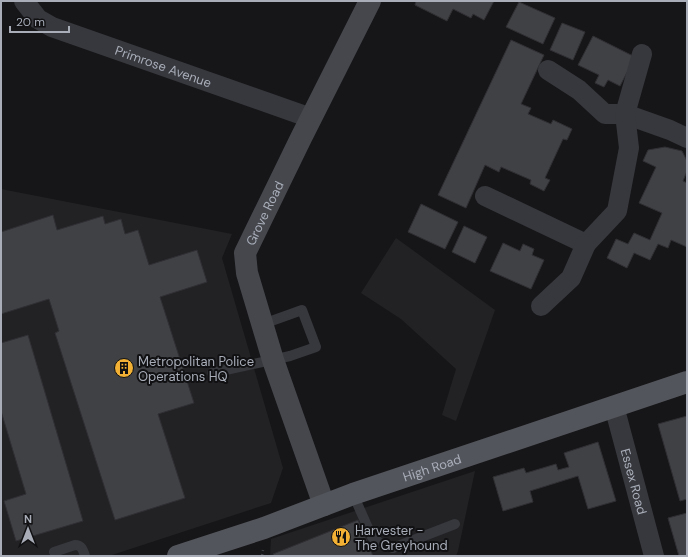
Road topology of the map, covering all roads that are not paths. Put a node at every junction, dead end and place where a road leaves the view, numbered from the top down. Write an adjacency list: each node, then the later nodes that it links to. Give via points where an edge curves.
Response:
1 (24, 1): 6 (street, Primrose Avenue, via 38,19 52,27)
2 (370, 1): 6 (street, Grove Road)
3 (642, 54): 5 (street)
4 (548, 70): 5 (street, via 579,90 605,114)
5 (625, 114): 7 (street); 9 (street, via 629,148 617,211)
6 (311, 118): 11 (street, Grove Road, via 245,253 247,273)
7 (687, 138)
8 (485, 196): 9 (street)
9 (586, 244): 10 (street, via 571,278)
10 (541, 306)
11 (263, 324): 12 (street, Grove Road); 12 (lane, via 302,310 316,347)
12 (273, 360): 13 (lane); 17 (street, Grove Road)
13 (212, 373)
14 (687, 382): 15 (main road, High Road)
15 (614, 406): 16 (main road, High Road); 23 (street, Essex Road)
16 (353, 494): 17 (main road, High Road); 20 (lane, via 372,537)
17 (324, 505): 22 (main road, High Road)
18 (455, 524): 20 (lane)
19 (54, 552): 21 (lane, via 78,545)
20 (394, 552)
21 (85, 556)
22 (178, 556)
23 (654, 556)

